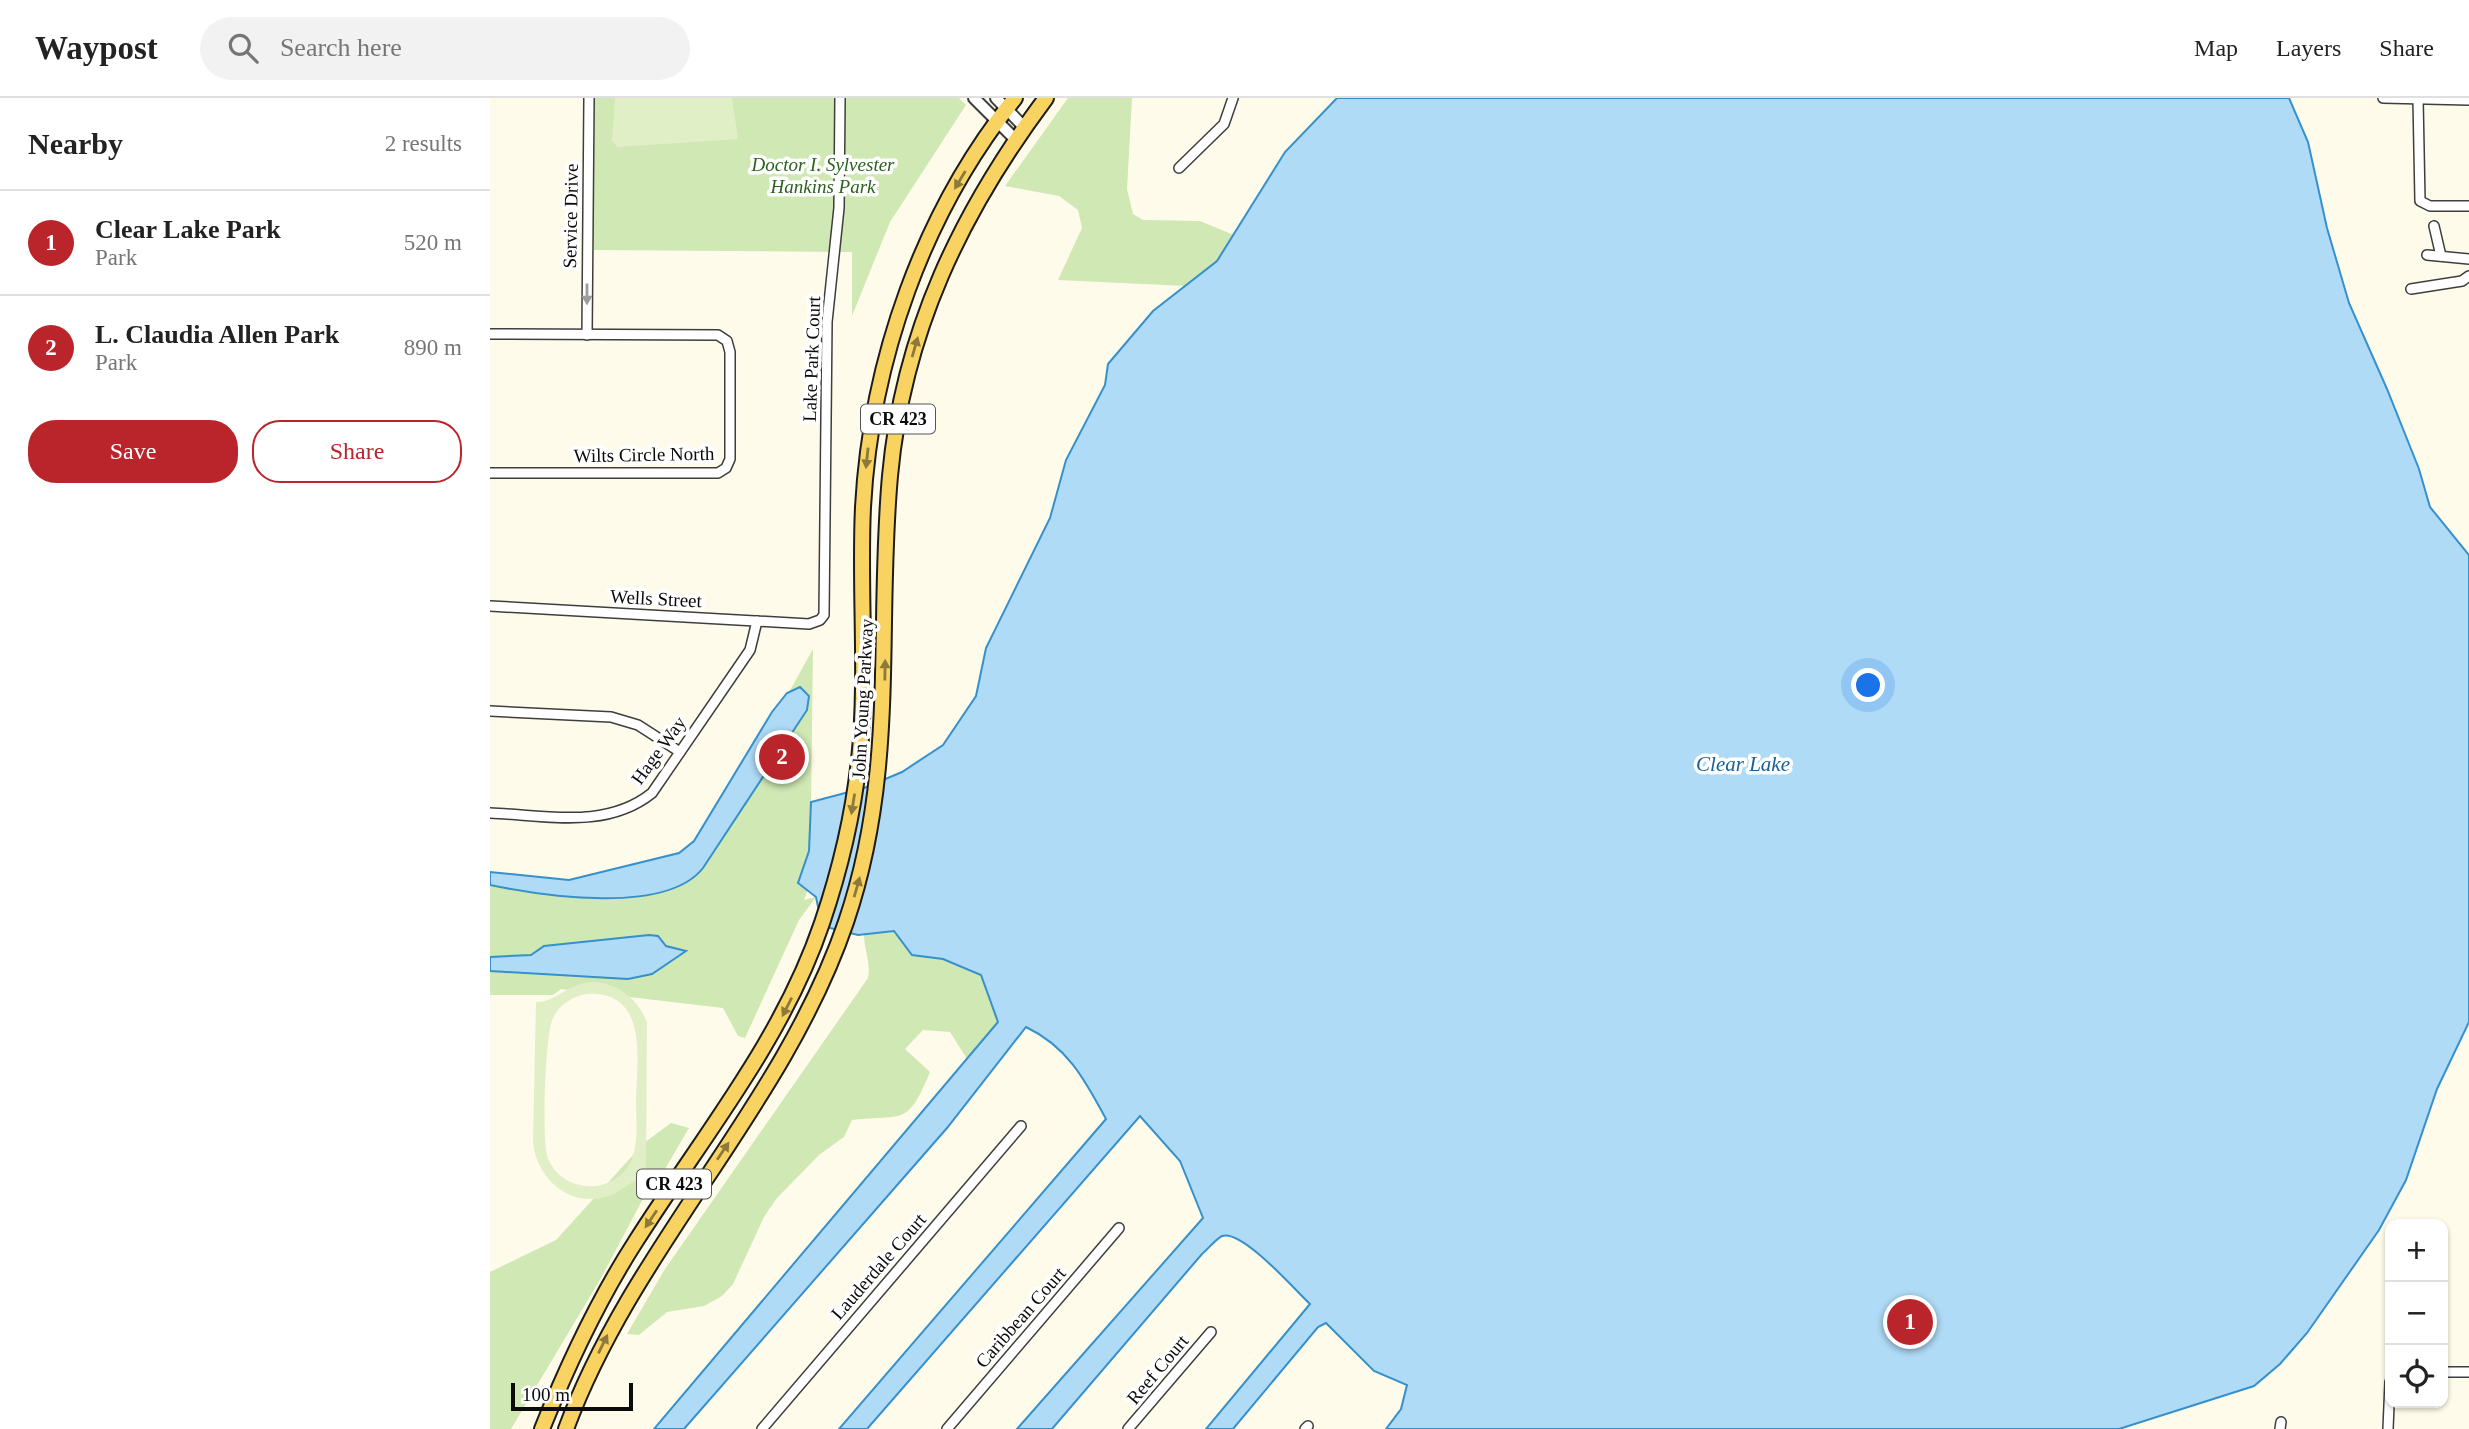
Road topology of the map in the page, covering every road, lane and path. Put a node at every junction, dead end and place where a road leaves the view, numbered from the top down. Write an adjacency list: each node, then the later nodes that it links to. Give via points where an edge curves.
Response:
1 (589, 98): 21 (street, Service Drive, one-way to 21)
2 (840, 98): 26 (street, Lake Park Court, via 839,208 827,322 825,609)
3 (974, 98): 10 (street)
4 (1046, 98): 11 (main road, John Young Parkway / CR 423)
5 (1233, 98): 12 (street, via 1223,124)
6 (2384, 98): 7 (street)
7 (2418, 99): 8 (street); 13 (street, via 2420,201 2430,206)
8 (2469, 100)
9 (1005, 102): 10 (main road, John Young Parkway / CR 423); 11 (street)
10 (996, 122): 11 (street); 22 (main road, John Young Parkway / CR 423, one-way to 22, via 928,240)
11 (1019, 133): 23 (main road, John Young Parkway / CR 423, one-way to 11, via 950,251)
12 (1179, 168)
13 (2469, 206)
14 (2434, 226): 16 (street)
15 (2427, 255): 16 (street)
16 (2441, 256): 17 (street)
17 (2469, 259)
18 (2469, 276): 19 (street)
19 (2411, 289)
20 (490, 334): 21 (street, Wilts Circle North)
21 (587, 335): 24 (street, Wilts Circle North, via 718,335 727,341 730,459 726,468 718,473)
22 (890, 344): 23 (main road, via 895,364); 37 (main road, John Young Parkway / CR 423, one-way to 37, via 869,443 863,507 861,736 847,837 815,944 761,1054 612,1282)
23 (906, 380): 38 (main road, John Young Parkway / CR 423, one-way to 23, via 629,1295 771,1079 835,952 865,856 883,738 889,498)
24 (490, 473)
25 (490, 606): 27 (street, Wells Street)
26 (820, 620): 27 (street, Wells Street, via 808,624)
27 (757, 621): 29 (street, Hage Way, via 750,650)
28 (490, 711): 29 (street, via 611,718 638,725)
29 (680, 752): 30 (street, Hage Way, via 652,793 635,807 609,816)
30 (490, 813)
31 (1021, 1126): 39 (street, Lauderdale Court)
32 (1119, 1228): 40 (street, Caribbean Court)
33 (1212, 1332): 41 (street, Reef Court)
34 (2448, 1372): 35 (street)
35 (2469, 1373)
36 (2389, 1408): 42 (street)
37 (542, 1429)
38 (566, 1429)
39 (762, 1429)
40 (947, 1429)
41 (1128, 1429)
42 (2388, 1429)

